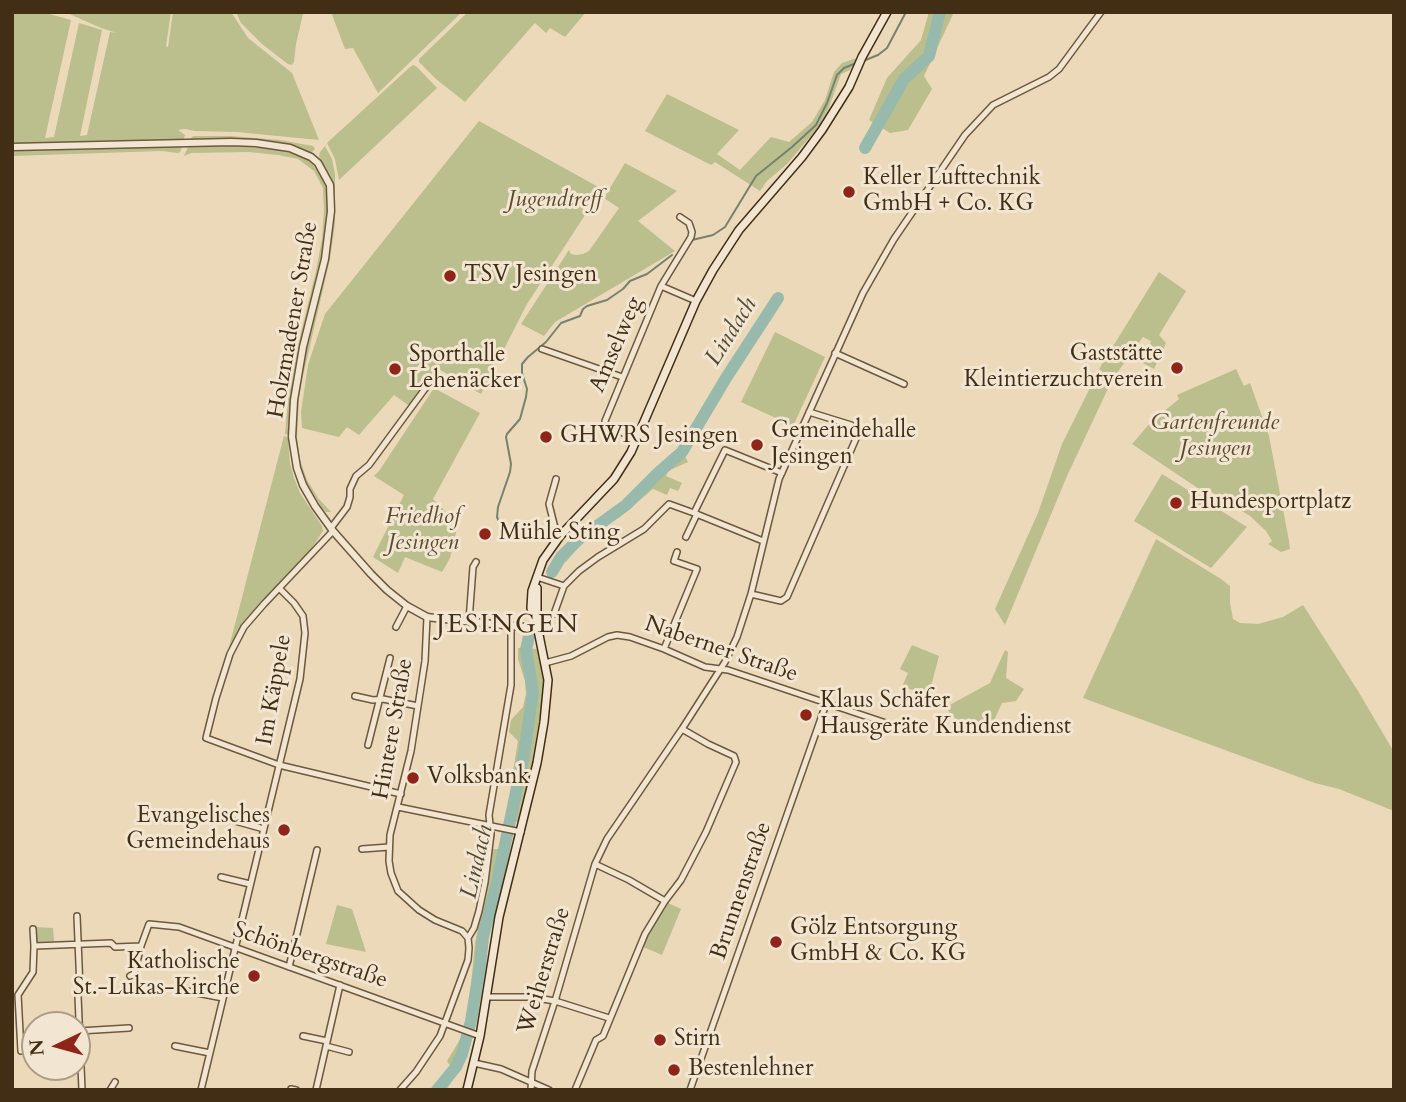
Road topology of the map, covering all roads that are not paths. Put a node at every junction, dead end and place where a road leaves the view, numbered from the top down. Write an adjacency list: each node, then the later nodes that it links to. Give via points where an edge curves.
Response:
1 (887, 12): 6 (main road, via 822,130 739,230)
2 (1101, 12): 8 (street, Weiherstraße, via 1059,69 992,106 965,135 894,239)
3 (12, 147): 17 (street, Holzmadener Straße, via 231,142 290,148 318,163 328,179 331,211 325,259 299,368 292,437 303,485)
4 (680, 217): 5 (street, Amselweg, via 689,223 691,237)
5 (661, 286): 6 (street, Amselweg); 9 (street, Amselweg)
6 (696, 301): 13 (main road)
7 (542, 349): 9 (street)
8 (835, 353): 11 (street); 12 (street, Weiherstraße)
9 (622, 377): 13 (street, Amselweg, via 606,426)
10 (430, 382): 17 (street, via 356,476 349,502)
11 (904, 384)
12 (809, 412): 14 (street, Weiherstraße); 26 (street, via 851,425 858,434 788,597 781,601)
13 (638, 439): 18 (main road, via 614,479)
14 (782, 473): 16 (street, via 725,450); 20 (street, Weiherstraße)
15 (556, 479): 18 (street, via 549,504)
16 (695, 514): 19 (street); 20 (street); 24 (street, via 669,504 644,529 598,557)
17 (332, 529): 25 (street); 27 (street, Holzmadener Straße, via 371,574)
18 (560, 536): 23 (main road)
19 (685, 537)
20 (763, 541): 26 (street, Weiherstraße)
21 (677, 552): 34 (street, via 674,561 697,569)
22 (476, 562): 30 (street)
23 (537, 577): 24 (street); 32 (main road, via 531,608)
24 (564, 586): 28 (street)
25 (279, 589): 45 (street, Im Käppele, via 303,615 305,633 300,679); 45 (street, via 244,627 230,654 206,738)
26 (751, 594): 37 (street, Weiherstraße)
27 (408, 606): 29 (street, Holzmadener Straße); 33 (street)
28 (554, 614)
29 (427, 617): 30 (street); 41 (street, Hintere Straße)
30 (469, 621): 31 (street)
31 (511, 625): 32 (street); 49 (street, via 511,685)
32 (537, 625): 36 (main road)
33 (396, 627)
34 (664, 649): 36 (street, Naberner Straße, via 617,635); 37 (street, Naberner Straße)
35 (390, 658): 39 (street)
36 (545, 663): 51 (main road, via 548,692 537,763)
37 (720, 669): 40 (street, Naberner Straße); 43 (street, Weiherstraße)
38 (355, 696): 39 (street)
39 (379, 700): 41 (street); 44 (street)
40 (826, 704): 42 (street, Naberner Straße); 96 (street, Brunnenstraße)
41 (418, 706): 46 (street, Hintere Straße)
42 (886, 723)
43 (682, 729): 55 (street, Weiherstraße); 58 (street, via 734,756 736,762 706,832)
44 (368, 745)
45 (279, 765): 46 (street); 50 (street, Im Käppele)
46 (401, 794): 47 (street, Hintere Straße)
47 (398, 807): 49 (street); 52 (street, Hintere Straße)
48 (235, 821): 50 (street)
49 (490, 825): 51 (street); 61 (street, via 479,911)
50 (264, 829): 57 (street, Im Käppele)
51 (517, 831): 70 (main road)
52 (388, 847): 53 (street); 61 (street, Hintere Straße, via 398,891 419,910)
53 (362, 849)
54 (317, 850): 66 (street)
55 (595, 864): 58 (street); 72 (street, Weiherstraße)
56 (221, 877): 57 (street)
57 (250, 884): 65 (street, Im Käppele)
58 (665, 901): 74 (street, via 645,934)
59 (77, 916): 62 (street)
60 (33, 929): 63 (street)
61 (468, 938): 75 (street, via 468,960)
62 (79, 944): 63 (street); 64 (street); 73 (street)
63 (34, 946): 82 (street, via 33,972 18,995)
64 (141, 946): 65 (street, Schönbergstraße, via 149,924 179,928); 67 (street, Schönbergstraße)
65 (234, 948): 66 (street, Schönbergstraße); 71 (street, Im Käppele)
66 (289, 967): 68 (street, Schönbergstraße)
67 (130, 976)
68 (340, 985): 75 (street, Schönbergstraße); 80 (street)
69 (187, 991): 71 (street)
70 (487, 997): 72 (street); 78 (main road)
71 (223, 998): 84 (street, Im Käppele)
72 (555, 1001): 74 (street); 87 (street, Weiherstraße)
73 (79, 1011)
74 (609, 1018): 95 (street)
75 (445, 1023): 78 (street, Schönbergstraße); 91 (street, via 431,1051)
76 (130, 1028): 77 (street)
77 (91, 1030)
78 (476, 1035): 85 (main road)
79 (303, 1036): 80 (street)
80 (326, 1044): 83 (street); 90 (street)
81 (175, 1046): 84 (street)
82 (21, 1051)
83 (349, 1052)
84 (210, 1054): 89 (street, Im Käppele)
85 (474, 1063): 87 (street); 92 (main road)
86 (115, 1082): 88 (street)
87 (531, 1082): 93 (street, Weiherstraße); 94 (street)
88 (110, 1090)
89 (201, 1090)
90 (316, 1090)
91 (400, 1090)
92 (467, 1090)
93 (531, 1090)
94 (549, 1090)
95 (575, 1090)
96 (690, 1090)

